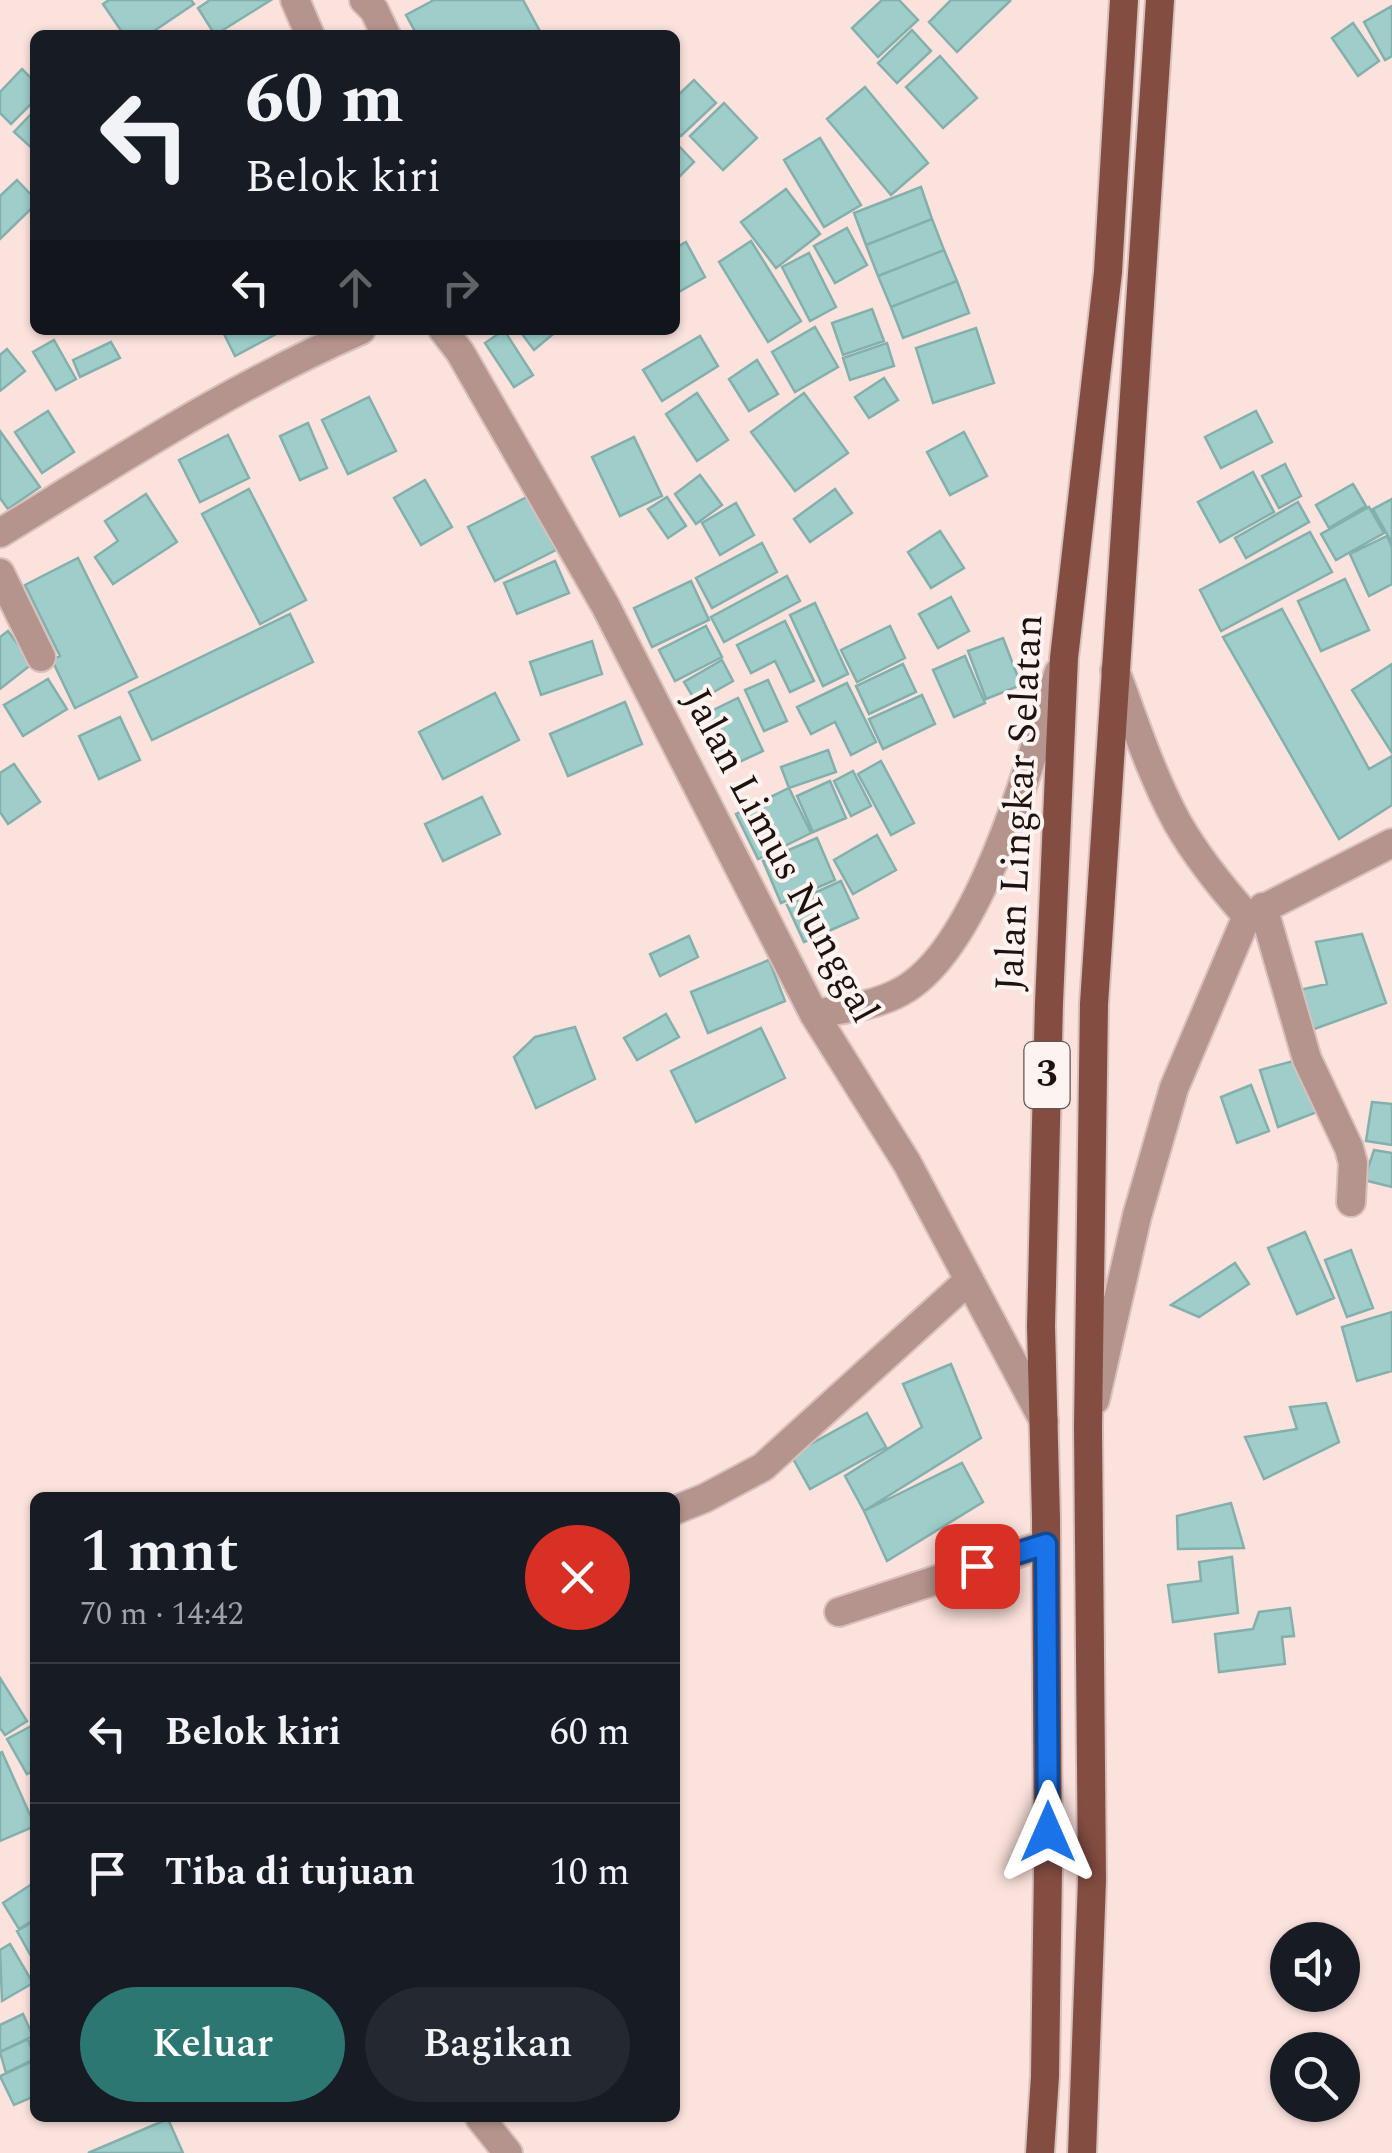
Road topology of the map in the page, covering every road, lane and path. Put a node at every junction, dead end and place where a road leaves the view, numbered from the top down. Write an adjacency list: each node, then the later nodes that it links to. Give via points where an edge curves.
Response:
1 (295, 0): 5 (street)
2 (364, 0): 6 (street)
3 (1124, 0): 12 (main road, Jalan Lingkar Selatan / 3, via 1108,272)
4 (1160, 0): 13 (main road, 3)
5 (308, 30)
6 (384, 30)
7 (349, 335): 9 (street, via 154,439)
8 (447, 335): 16 (street, Jalan Limus Nunggal, via 605,606)
9 (0, 533)
10 (0, 573): 11 (street)
11 (41, 657)
12 (1064, 658): 16 (street, via 1008,824 954,938 905,990 880,1002); 19 (main road, Jalan Lingkar Selatan / 3, via 1049,1003)
13 (1114, 668): 15 (street, via 1178,822 1213,877); 20 (main road, 3, via 1094,1004)
14 (1392, 843): 15 (street)
15 (1255, 912): 17 (street, via 1307,1059 1350,1148); 20 (street, via 1174,1088)
16 (814, 1014): 18 (street, Jalan Limus Nunggal, via 907,1163)
17 (1351, 1202)
18 (968, 1281): 19 (street, Jalan Limus Nunggal); 21 (street, via 763,1467)
19 (1044, 1420): 22 (main road, Jalan Lingkar Selatan / 3)
20 (1088, 1427): 27 (main road, 3, via 1092,1880)
21 (680, 1508)
22 (1046, 1544): 23 (street); 26 (main road, Jalan Lingkar Selatan / 3, via 1048,1868)
23 (839, 1612)
24 (483, 2122): 25 (street)
25 (508, 2153)
26 (1040, 2153)
27 (1082, 2153)

